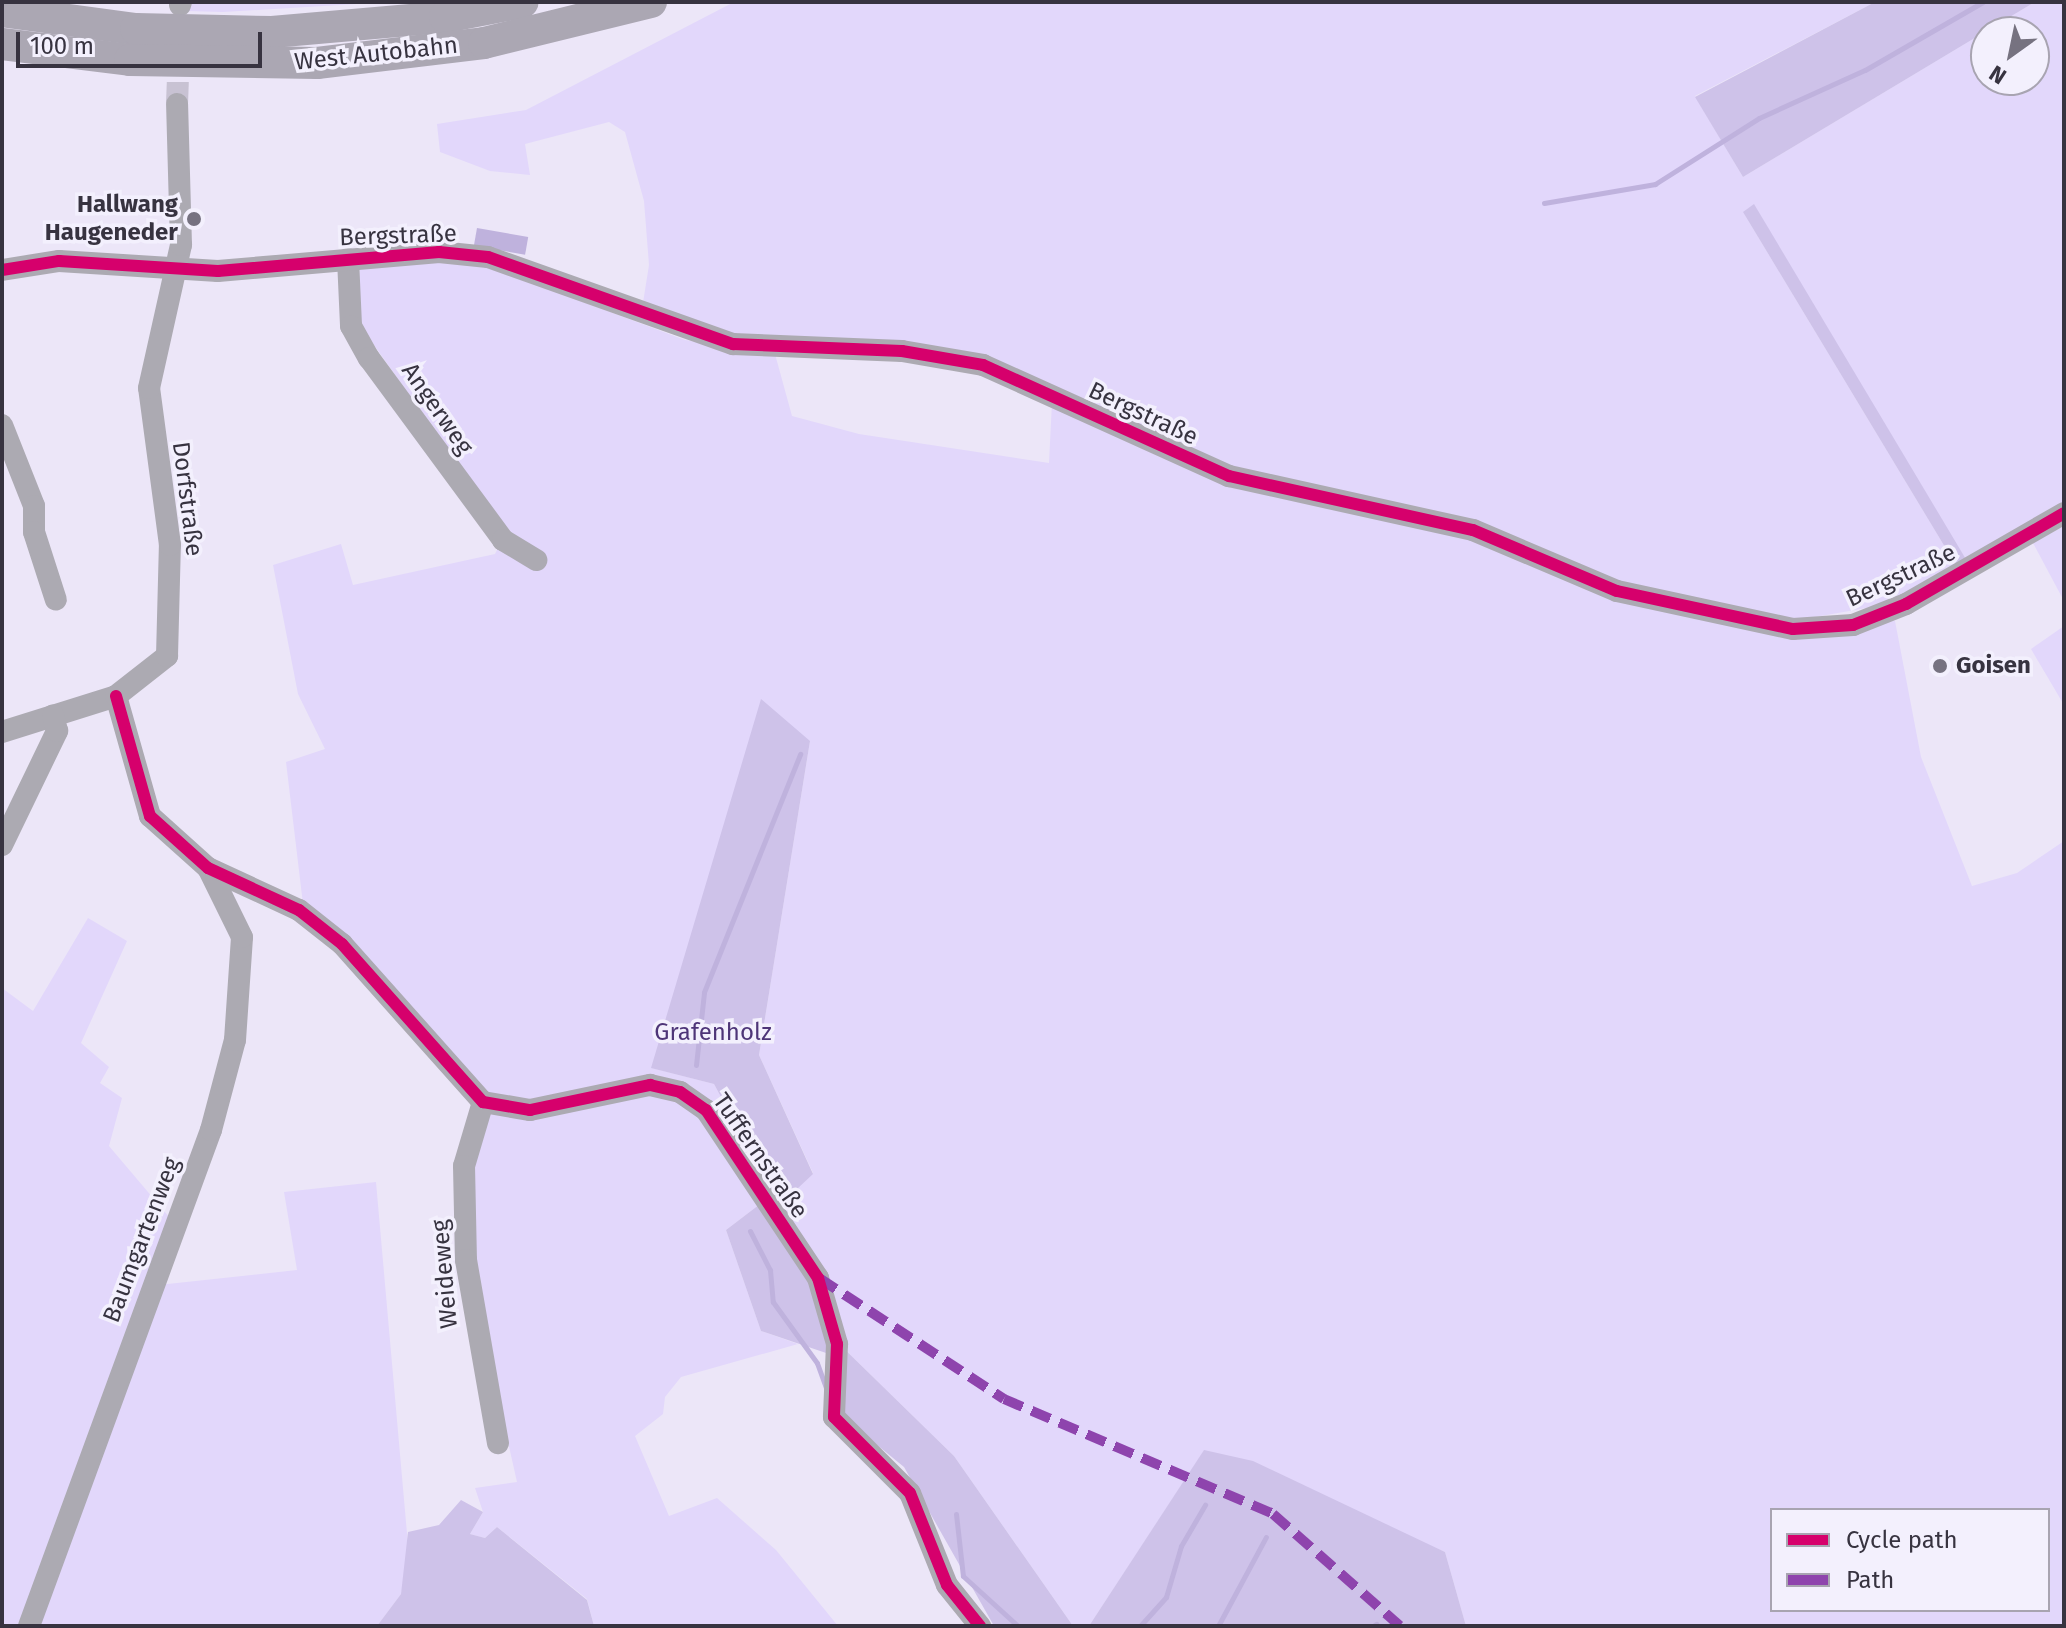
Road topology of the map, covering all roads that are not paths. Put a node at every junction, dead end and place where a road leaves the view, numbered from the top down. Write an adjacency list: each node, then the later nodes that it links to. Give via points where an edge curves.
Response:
1 (523, 2): 3 (highway, West Autobahn, via 445,17 272,32 136,29)
2 (651, 2): 4 (highway, West Autobahn, via 484,43 317,63 130,60)
3 (2, 11)
4 (2, 44)
5 (177, 104): 7 (street, Dorfstraße)
6 (348, 259): 7 (street, Bergstraße); 10 (street, Bergstraße, via 439,252 488,257 733,344 902,351 983,365 1229,476 1459,526 1617,591 1793,629 1853,625 1906,604); 11 (street, Angerweg, via 351,326 369,358 503,540)
7 (177, 268): 8 (street, Bergstraße, via 59,261); 13 (street, Dorfstraße, via 149,388 170,545 170,644 153,674)
8 (2, 270)
9 (2, 425): 12 (street, via 34,506 34,532)
10 (2064, 513)
11 (536, 560)
12 (56, 600)
13 (116, 696): 14 (street, Dorfstraße); 17 (street, via 150,816)
14 (53, 715): 15 (street, Dorfstraße); 16 (street, via 57,731)
15 (2, 732)
16 (2, 845)
17 (208, 868): 18 (street, via 299,910 342,944); 20 (street, Baumgartenweg, via 242,937 235,1040 211,1130)
18 (483, 1102): 19 (street, Weideweg, via 464,1166 466,1260); 21 (street, Tuffernstraße, via 530,1110 650,1085 680,1092 706,1110 818,1278 837,1344 834,1417 910,1493 947,1585)
19 (498, 1443)
20 (29, 1626)
21 (980, 1626)

